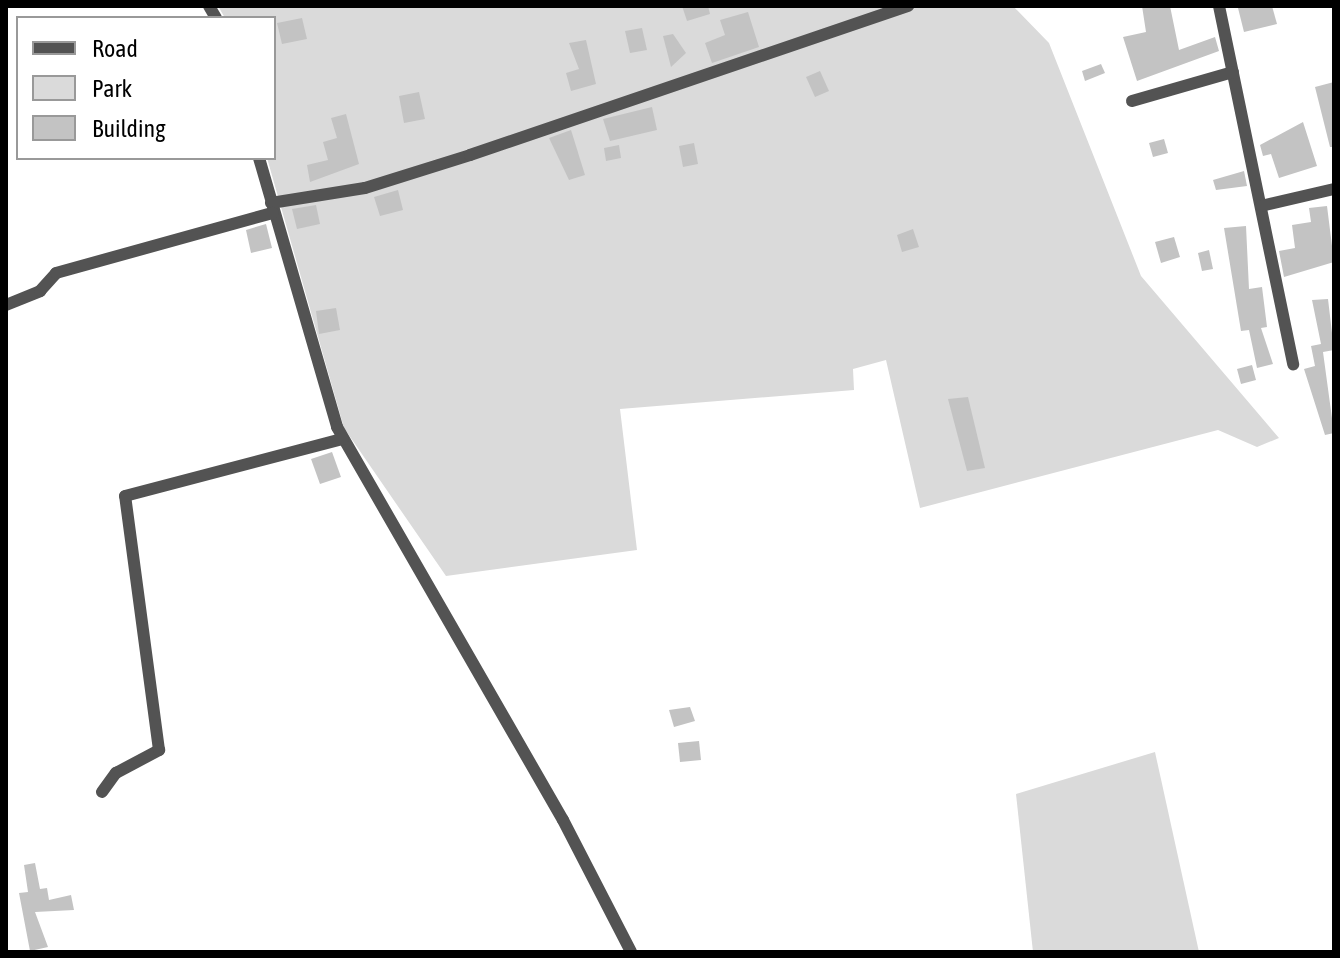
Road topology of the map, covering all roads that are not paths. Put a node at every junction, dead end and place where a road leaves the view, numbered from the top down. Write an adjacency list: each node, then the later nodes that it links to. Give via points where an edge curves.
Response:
1 (908, 6): 8 (street, via 760,62 380,183)
2 (1219, 6): 3 (street)
3 (1233, 72): 4 (street); 7 (street)
4 (1132, 101)
5 (260, 160): 8 (street)
6 (1334, 189): 7 (street)
7 (1261, 206): 10 (street)
8 (272, 208): 9 (street, via 56,273 40,291); 11 (street)
9 (6, 305)
10 (1293, 364)
11 (343, 439): 12 (street, via 125,496 159,750 116,773); 13 (street, via 563,820)
12 (102, 792)
13 (631, 952)

